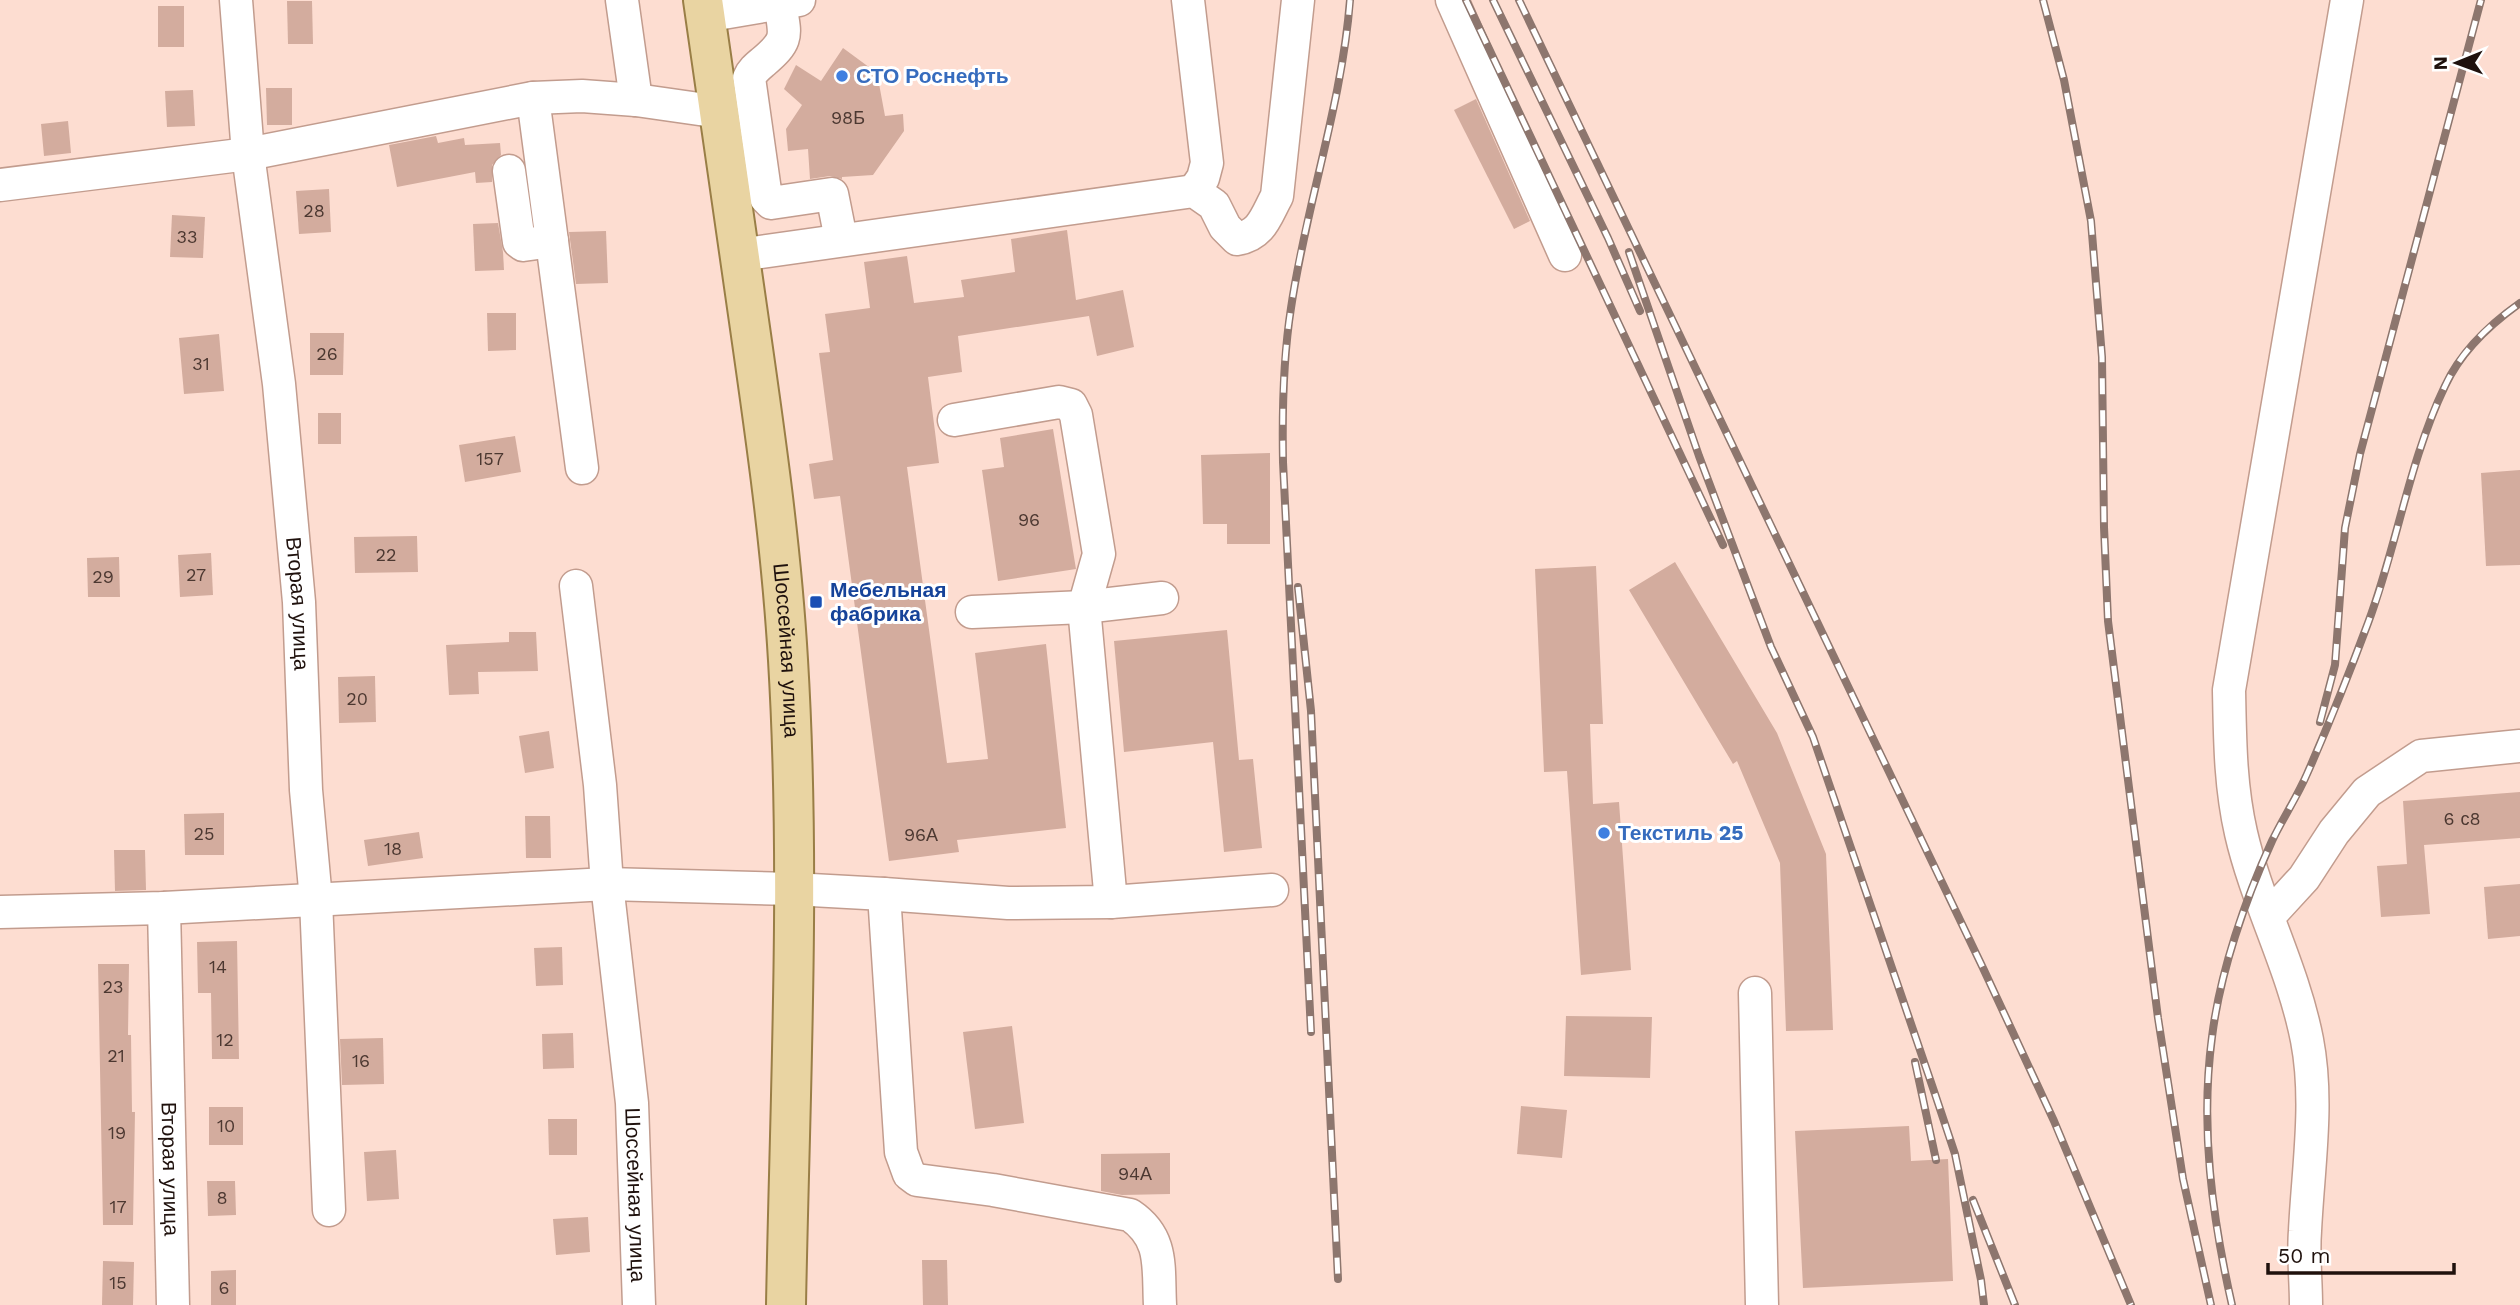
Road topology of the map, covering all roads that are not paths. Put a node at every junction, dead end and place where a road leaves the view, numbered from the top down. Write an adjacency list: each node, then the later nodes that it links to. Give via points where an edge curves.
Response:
1 (236, 0): 12 (street, Вторая улица)
2 (622, 0): 10 (street)
3 (1188, 0): 15 (street, via 1207,163)
4 (1298, 0): 15 (street, via 1277,195 1263,224 1250,237 1237,239 1214,205)
5 (1452, 0): 19 (street)
6 (2347, 0): 35 (street, via 2229,690 2231,780 2241,833)
7 (789, 2): 8 (street); 16 (street, via 783,42 749,78 766,198 771,203 832,194)
8 (704, 8): 11 (main road, Шоссейная улица)
9 (533, 98): 10 (street); 12 (street); 17 (street)
10 (636, 100): 11 (street)
11 (720, 112): 18 (main road, Шоссейная улица)
12 (248, 154): 14 (street); 31 (street, Вторая улица, via 291,506)
13 (509, 171): 17 (street, via 519,242)
14 (0, 185)
15 (1194, 191): 16 (street)
16 (841, 239): 18 (street)
17 (552, 240): 21 (street)
18 (739, 255): 28 (main road, Шоссейная улица, via 779,553 788,658)
19 (1566, 255)
20 (954, 420): 24 (street, via 1059,402 1071,405 1099,554)
21 (582, 468)
22 (576, 586): 27 (street, Шоссейная улица)
23 (1162, 598): 24 (street)
24 (1084, 607): 25 (street); 32 (street)
25 (972, 612)
26 (2520, 746): 35 (street, via 2421,756 2367,792 2304,878)
27 (607, 884): 28 (street); 31 (street); 39 (street, Шоссейная улица, via 632,1103)
28 (793, 889): 30 (street); 40 (main road, Шоссейная улица)
29 (1272, 890): 32 (street)
30 (884, 894): 32 (street, via 1008,904); 41 (street, via 901,1153 909,1174 916,1180 1130,1215 1146,1226 1154,1239)
31 (316, 900): 33 (street); 37 (street, Вторая улица)
32 (1111, 902)
33 (164, 908): 34 (street); 38 (street, Вторая улица)
34 (0, 912)
35 (2269, 916): 43 (street, via 2290,973 2307,1041 2312,1096 2304,1235)
36 (1755, 993): 42 (street)
37 (329, 1210)
38 (173, 1305)
39 (639, 1305)
40 (786, 1305)
41 (1160, 1305)
42 (1762, 1305)
43 (2306, 1305)

